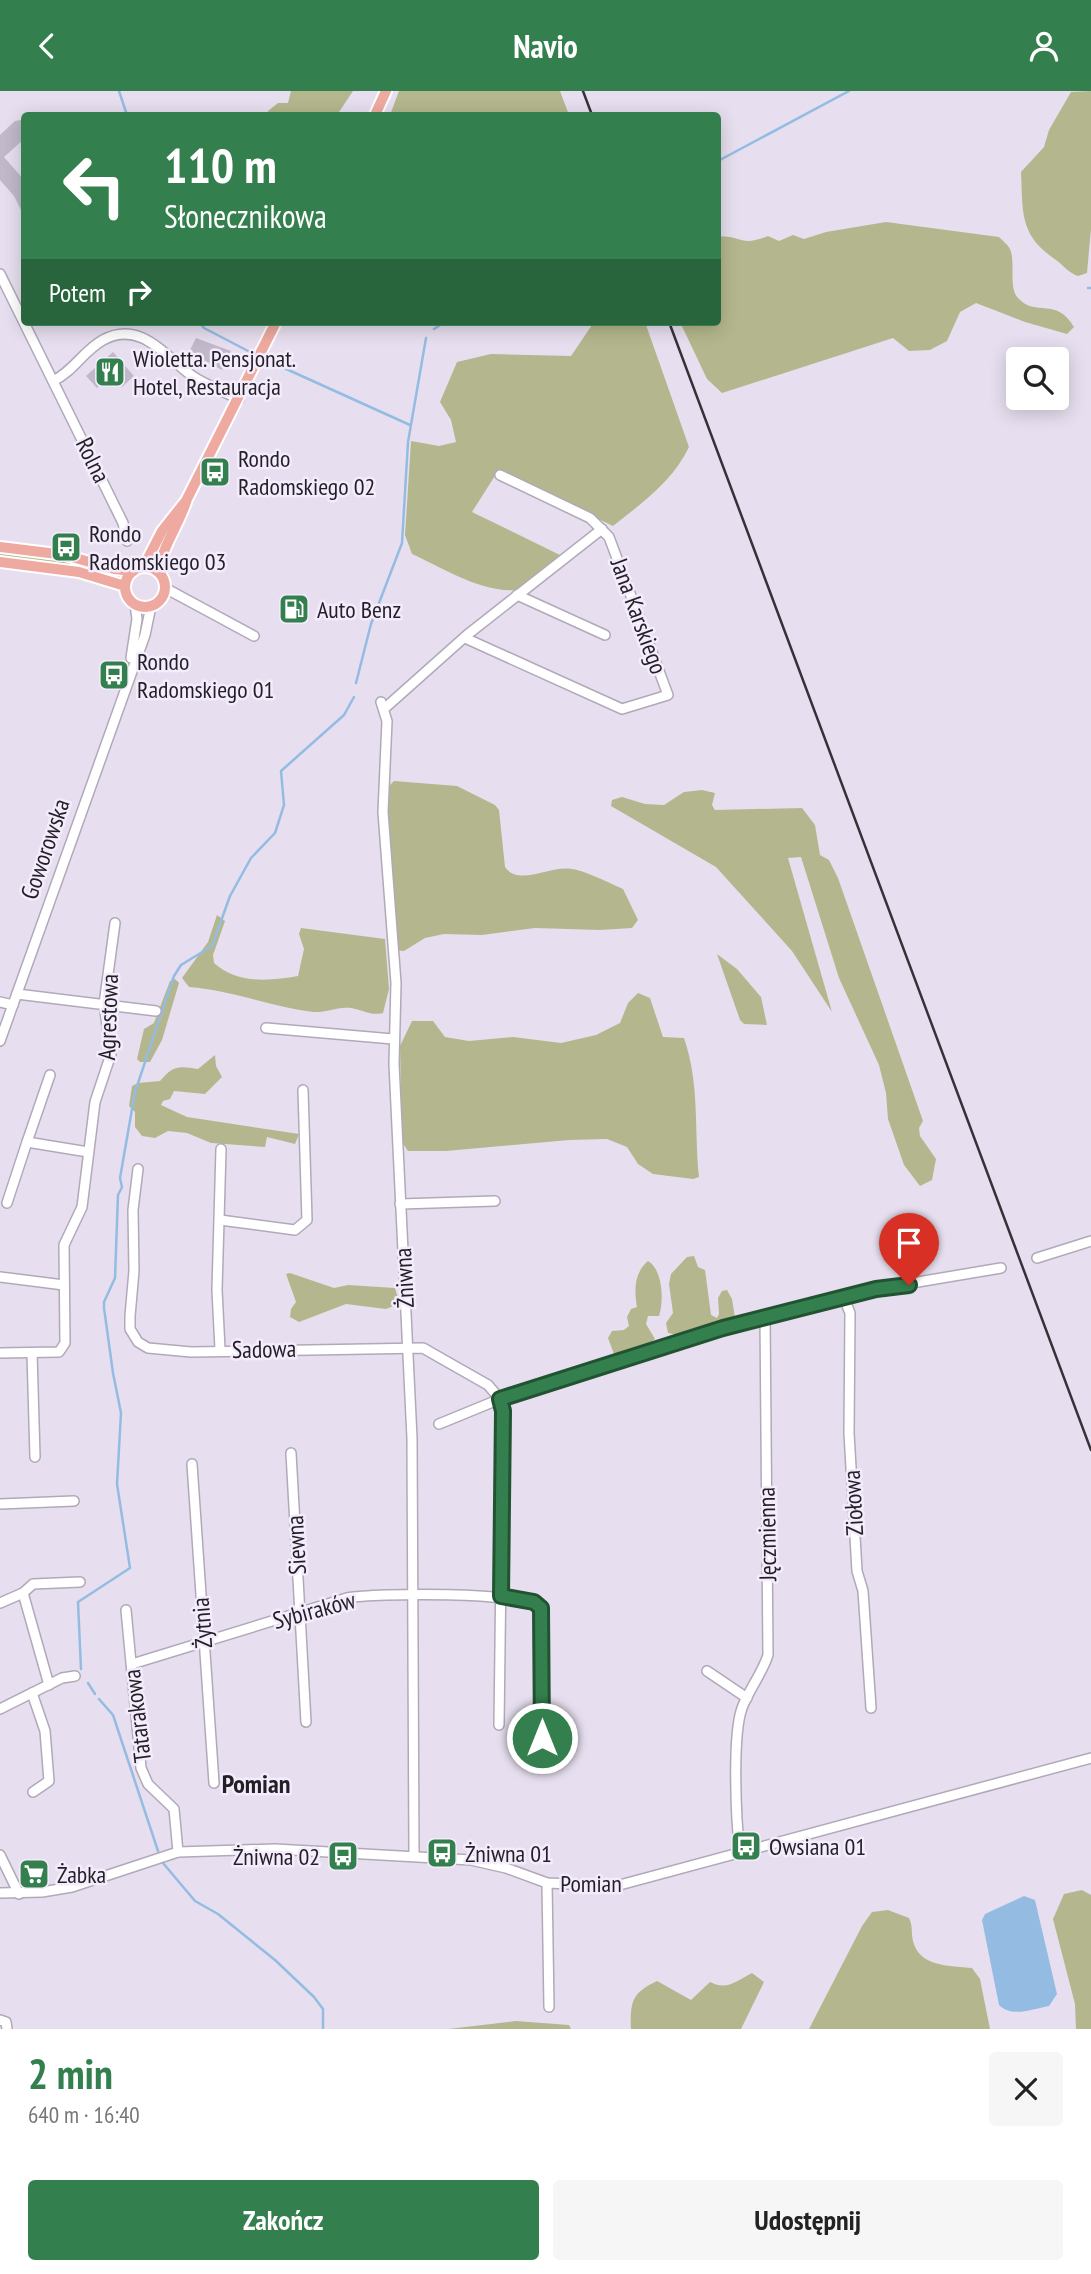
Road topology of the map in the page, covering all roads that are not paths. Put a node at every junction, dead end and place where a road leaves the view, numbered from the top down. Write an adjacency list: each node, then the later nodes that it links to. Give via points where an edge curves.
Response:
1 (386, 91): 2 (main road)
2 (376, 112)
3 (0, 274): 4 (street, Rolna)
4 (21, 316)
5 (26, 326): 7 (street, Rolna)
6 (274, 326): 8 (main road)
7 (53, 381): 8 (street, via 71,372 102,341 132,335 151,341 195,378); 12 (street, Rolna, via 123,523)
8 (239, 399): 10 (main road)
9 (500, 475): 11 (street, via 590,518)
10 (187, 499): 15 (main road); 16 (main road)
11 (603, 529): 19 (street); 24 (street, Jana Karskiego, via 668,695 622,709)
12 (127, 541)
13 (0, 548): 15 (main road, via 63,555 114,569)
14 (0, 562): 17 (main road, via 79,572)
15 (138, 568): 16 (main road); 17 (main road)
16 (159, 572): 18 (main road)
17 (125, 586): 20 (main road, via 127,597)
18 (165, 588): 21 (main road, via 161,599); 23 (street)
19 (517, 595): 22 (street); 24 (street)
20 (135, 604): 21 (main road); 25 (street, Goworowska)
21 (151, 606): 25 (street, Goworowska)
22 (605, 635)
23 (254, 636)
24 (465, 638): 33 (street, Żniwna, via 383,705 387,746 383,812 396,983)
25 (130, 671): 27 (street, Goworowska)
26 (115, 923): 29 (street, Agrestowa)
27 (17, 993): 29 (street); 30 (street, Goworowska)
28 (0, 1002): 30 (street)
29 (104, 1004): 31 (street); 39 (street, Agrestowa, via 111,1054 96,1102)
30 (13, 1006): 34 (street, Goworowska)
31 (156, 1011)
32 (265, 1028): 33 (street)
33 (393, 1039): 43 (street, Żniwna)
34 (0, 1041)
35 (50, 1075): 37 (street)
36 (303, 1090): 44 (street, via 307,1220 295,1230)
37 (27, 1142): 39 (street); 42 (street)
38 (221, 1149): 44 (street)
39 (88, 1152): 49 (street, Agrestowa, via 82,1207 64,1243)
40 (138, 1168): 53 (street, Sadowa, via 130,1329 148,1348)
41 (495, 1201): 43 (street)
42 (7, 1203)
43 (400, 1204): 52 (street, Żniwna)
44 (220, 1220): 53 (street)
45 (1091, 1241): 46 (street)
46 (1037, 1258)
47 (1001, 1268): 50 (street)
48 (0, 1277): 49 (street)
49 (64, 1285): 55 (street, Agrestowa, via 64,1347 59,1352)
50 (844, 1298): 51 (street); 77 (street, Ziołowa, via 850,1313 849,1433)
51 (765, 1317): 56 (street); 76 (street, Jęczmienna, via 768,1655)
52 (408, 1346): 53 (street, Sadowa); 56 (street, Sadowa, via 428,1349 488,1385); 66 (street, Żniwna)
53 (220, 1349)
54 (0, 1353): 55 (street)
55 (32, 1353): 59 (street)
56 (500, 1399): 57 (street); 65 (street)
57 (439, 1424)
58 (291, 1453): 69 (street, Siewna)
59 (35, 1457)
60 (192, 1464): 70 (street, Żytnia)
61 (74, 1501): 62 (street)
62 (0, 1504)
63 (80, 1582): 64 (street, via 39,1583 29,1585)
64 (23, 1593): 67 (street); 74 (street)
65 (501, 1596): 66 (street, Sybiraków); 80 (street); 81 (street, Sybiraków, via 534,1602 541,1608)
66 (413, 1597): 69 (street, Sybiraków, via 361,1596); 88 (street, Żniwna)
67 (0, 1603)
68 (126, 1610): 71 (street, Tatarakowa)
69 (299, 1614): 70 (street, Sybiraków); 79 (street, Siewna)
70 (203, 1641): 71 (street, Sybiraków); 83 (street, Żytnia)
71 (132, 1664): 85 (street, Tatarakowa, via 141,1768 148,1784 174,1809)
72 (707, 1671): 76 (street)
73 (75, 1676): 74 (street)
74 (50, 1685): 75 (street)
75 (32, 1693): 78 (street); 84 (street, via 45,1731 49,1781)
76 (747, 1698): 86 (street, Jęczmienna, via 741,1709 736,1753)
77 (871, 1708)
78 (0, 1709)
79 (306, 1722)
80 (499, 1725)
81 (542, 1738)
82 (1091, 1758): 86 (street, Pomian)
83 (214, 1783)
84 (33, 1792)
85 (178, 1852): 88 (street, Pomian, via 275,1849); 91 (street, Pomian, via 72,1887)
86 (740, 1853): 89 (street, Pomian, via 616,1886)
87 (0, 1856): 91 (street)
88 (414, 1856): 89 (street, Pomian, via 485,1863)
89 (547, 1883): 92 (street)
90 (0, 1893): 91 (street, Pomian)
91 (19, 1893)
92 (548, 2007)

